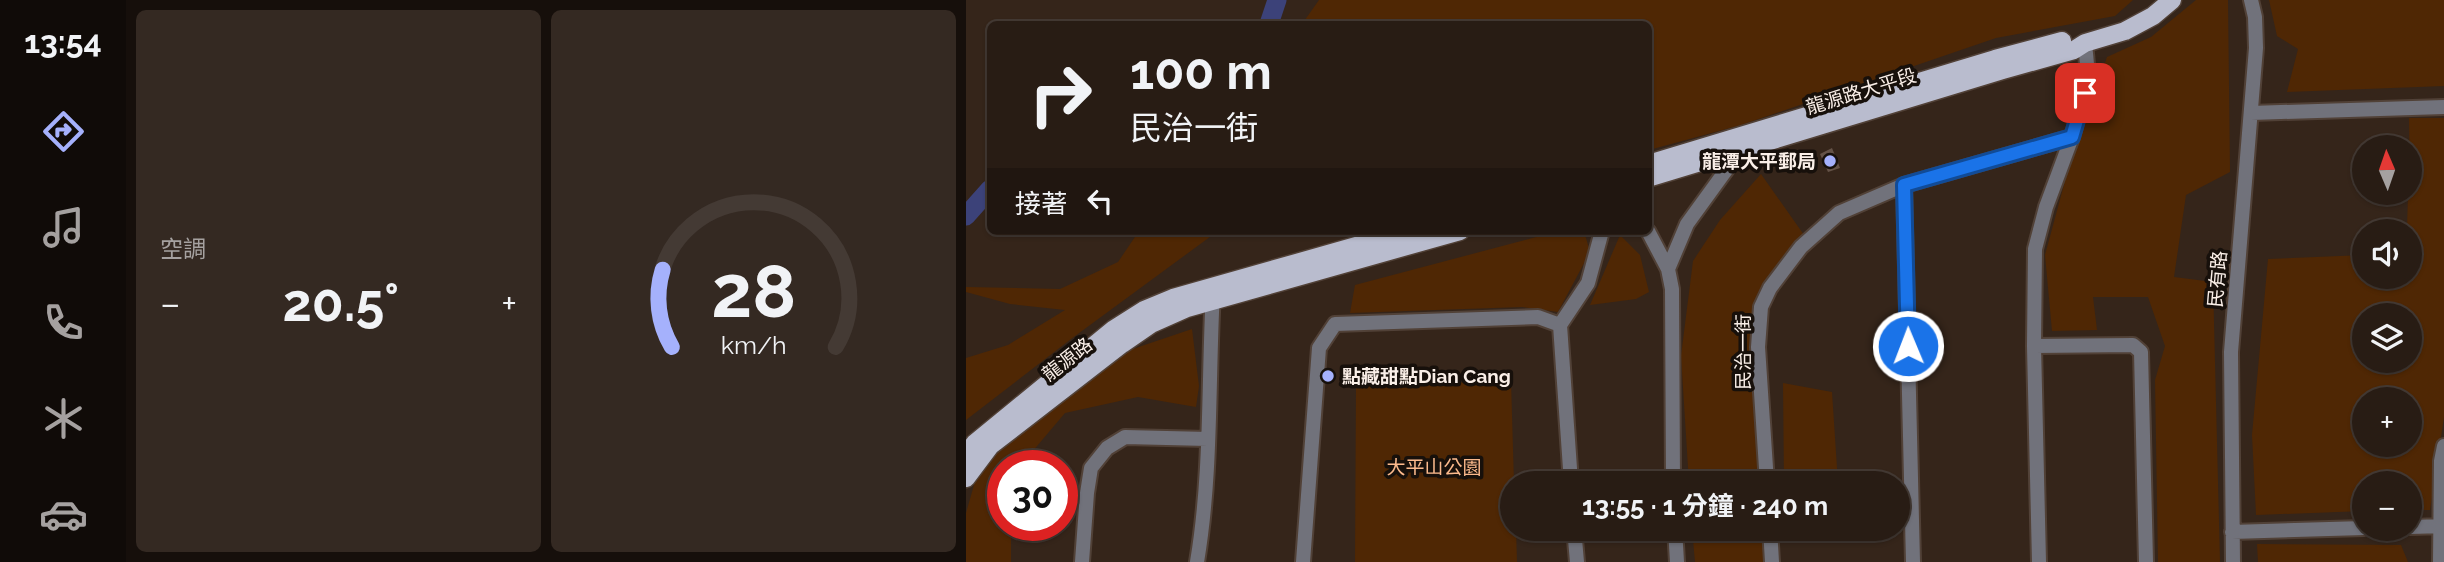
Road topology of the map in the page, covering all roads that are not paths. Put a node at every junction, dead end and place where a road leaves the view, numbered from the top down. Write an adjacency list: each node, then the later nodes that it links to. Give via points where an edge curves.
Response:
1 (2172, 0): 3 (main road, 龍源路大平段, via 2125,31)
2 (2251, 0): 5 (street, 民有路, via 2256,48)
3 (2085, 43): 6 (street, via 2087,84); 7 (main road, 龍源路大平段, via 2074,38 1996,59)
4 (2444, 107): 5 (street)
5 (2251, 113): 29 (street, 民有路, via 2231,352)
6 (2072, 137): 10 (street, 民治一街); 18 (street, via 2035,250)
7 (1739, 144): 8 (main road, 龍源路大平段); 9 (main road, 龍源路大平段); 15 (street, via 1687,225)
8 (1652, 163)
9 (1652, 177)
10 (1904, 185): 24 (street, 民治一街, via 1839,213 1801,247 1770,288 1761,307 1758,347); 39 (street)
11 (1396, 235): 16 (main road)
12 (1444, 235): 16 (main road)
13 (1601, 235): 17 (street, via 1588,283)
14 (1650, 235): 15 (street)
15 (1668, 269): 23 (street, via 1672,289)
16 (1212, 293): 19 (street); 21 (main road, 龍源路, via 1173,298 1114,329); 25 (main road, 龍源路, via 1122,344 990,446)
17 (1560, 325): 22 (street); 35 (street, via 1538,317 1335,324 1319,348)
18 (2034, 346): 40 (street); 41 (street, via 2133,345 2141,352)
19 (1208, 439): 33 (street, via 1125,437 1107,448 1091,468); 34 (street)
20 (2444, 446): 26 (street)
21 (966, 454)
22 (1570, 471)
23 (1673, 471)
24 (1766, 471)
25 (966, 478)
26 (2442, 526): 27 (street); 43 (street)
27 (2422, 527)
28 (2352, 528): 29 (street)
29 (2232, 532): 42 (street, 民有路)
30 (1575, 541): 36 (street)
31 (1676, 541): 37 (street)
32 (1771, 541): 38 (street)
33 (1082, 562)
34 (1196, 562)
35 (1303, 562)
36 (1577, 562)
37 (1677, 562)
38 (1772, 562)
39 (1913, 562)
40 (2039, 562)
41 (2146, 562)
42 (2233, 562)
43 (2440, 562)

